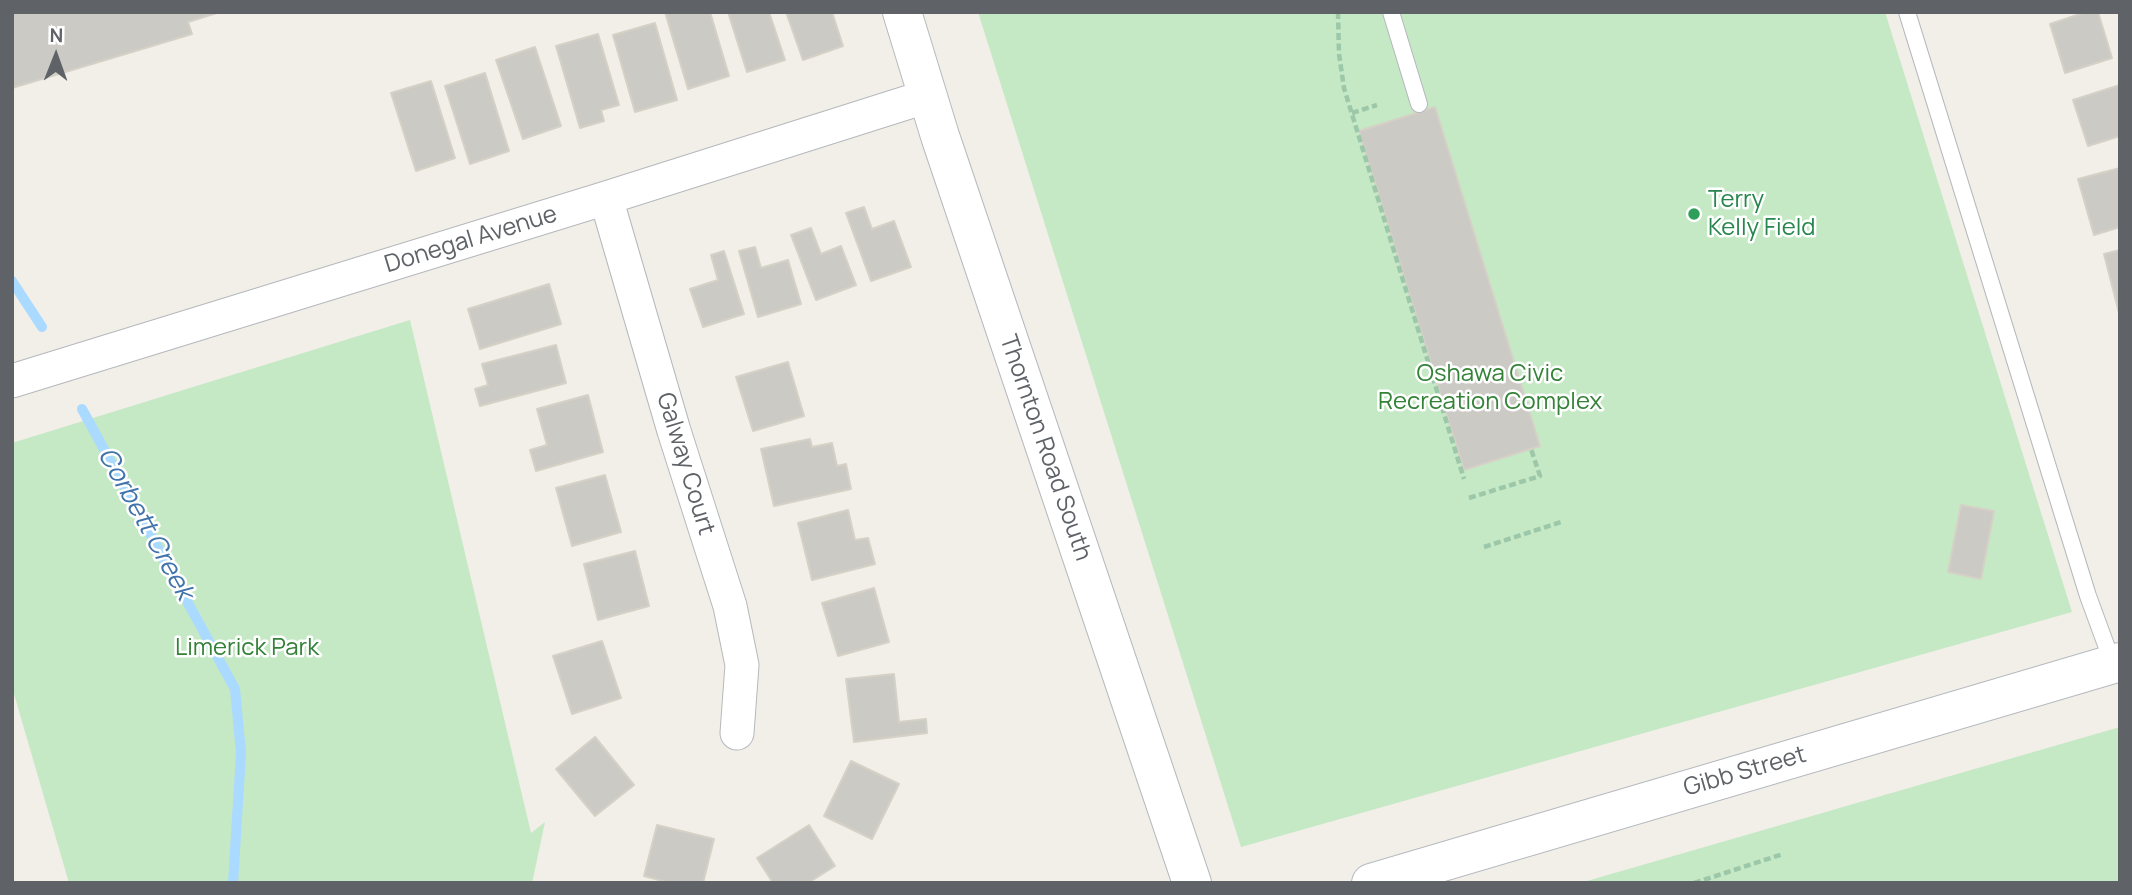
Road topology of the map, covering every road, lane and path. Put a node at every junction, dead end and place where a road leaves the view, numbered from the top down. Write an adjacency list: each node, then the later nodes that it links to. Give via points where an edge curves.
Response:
1 (902, 12): 5 (main road, Thornton Road South)
2 (1338, 12): 8 (path, via 1339,54)
3 (1391, 12): 6 (lane)
4 (1908, 12): 16 (lane, via 2088,596)
5 (928, 96): 9 (street, Donegal Avenue); 19 (main road, Thornton Road South)
6 (1419, 104)
7 (1377, 105): 8 (path)
8 (1352, 113): 12 (path)
9 (606, 198): 10 (street, Donegal Avenue); 17 (street, Galway Court, via 730,606 742,665)
10 (12, 381)
11 (1531, 449): 13 (path, via 1540,476)
12 (1464, 479)
13 (1469, 498)
14 (1561, 522): 15 (path)
15 (1484, 547)
16 (2116, 663): 20 (main road, Gibb Street)
17 (737, 733)
18 (1783, 853): 21 (path)
19 (1192, 883)
20 (1371, 883)
21 (1694, 883)

